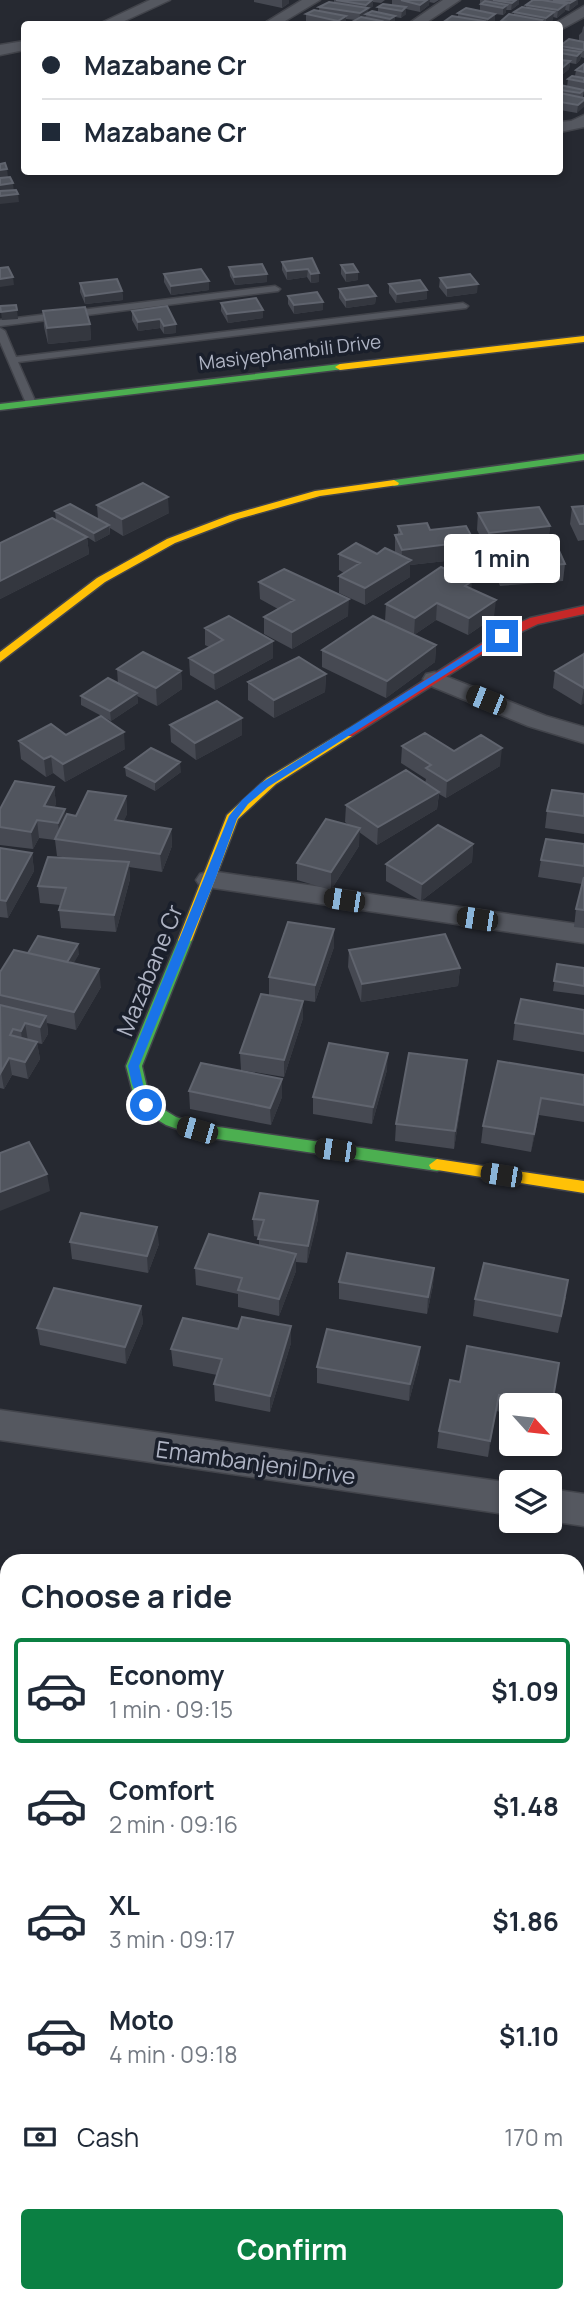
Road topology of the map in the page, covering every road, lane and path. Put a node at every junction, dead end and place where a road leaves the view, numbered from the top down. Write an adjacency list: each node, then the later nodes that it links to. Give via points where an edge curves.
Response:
1 (163, 0): 5 (street)
2 (313, 0): 6 (street)
3 (453, 0): 7 (street)
4 (584, 10): 8 (street)
5 (113, 21)
6 (275, 21)
7 (420, 21)
8 (563, 24)
9 (21, 46): 10 (street)
10 (0, 50)
11 (584, 120): 12 (street)
12 (563, 128)
13 (275, 289): 15 (lane)
14 (463, 306): 18 (lane)
15 (0, 323)
16 (0, 331): 18 (lane)
17 (584, 340): 19 (street, Masiyephambili Drive)
18 (12, 360): 19 (lane)
19 (31, 403): 20 (street, Masiyephambili Drive)
20 (0, 407)
21 (584, 457): 23 (street, via 319,493 234,517 171,541 101,580)
22 (584, 610): 24 (street, Mazabane Cr, via 534,621)
23 (0, 658)
24 (435, 679): 25 (street); 26 (street, Mazabane Cr, via 245,802 232,818)
25 (584, 735)
26 (210, 880): 27 (street); 28 (street, Mazabane Cr, via 134,1066 146,1105 166,1120 197,1130)
27 (584, 934)
28 (584, 1187)
29 (0, 1425): 30 (street, Emambanjeni Drive)
30 (499, 1497)
31 (562, 1507): 32 (street)
32 (584, 1510)

